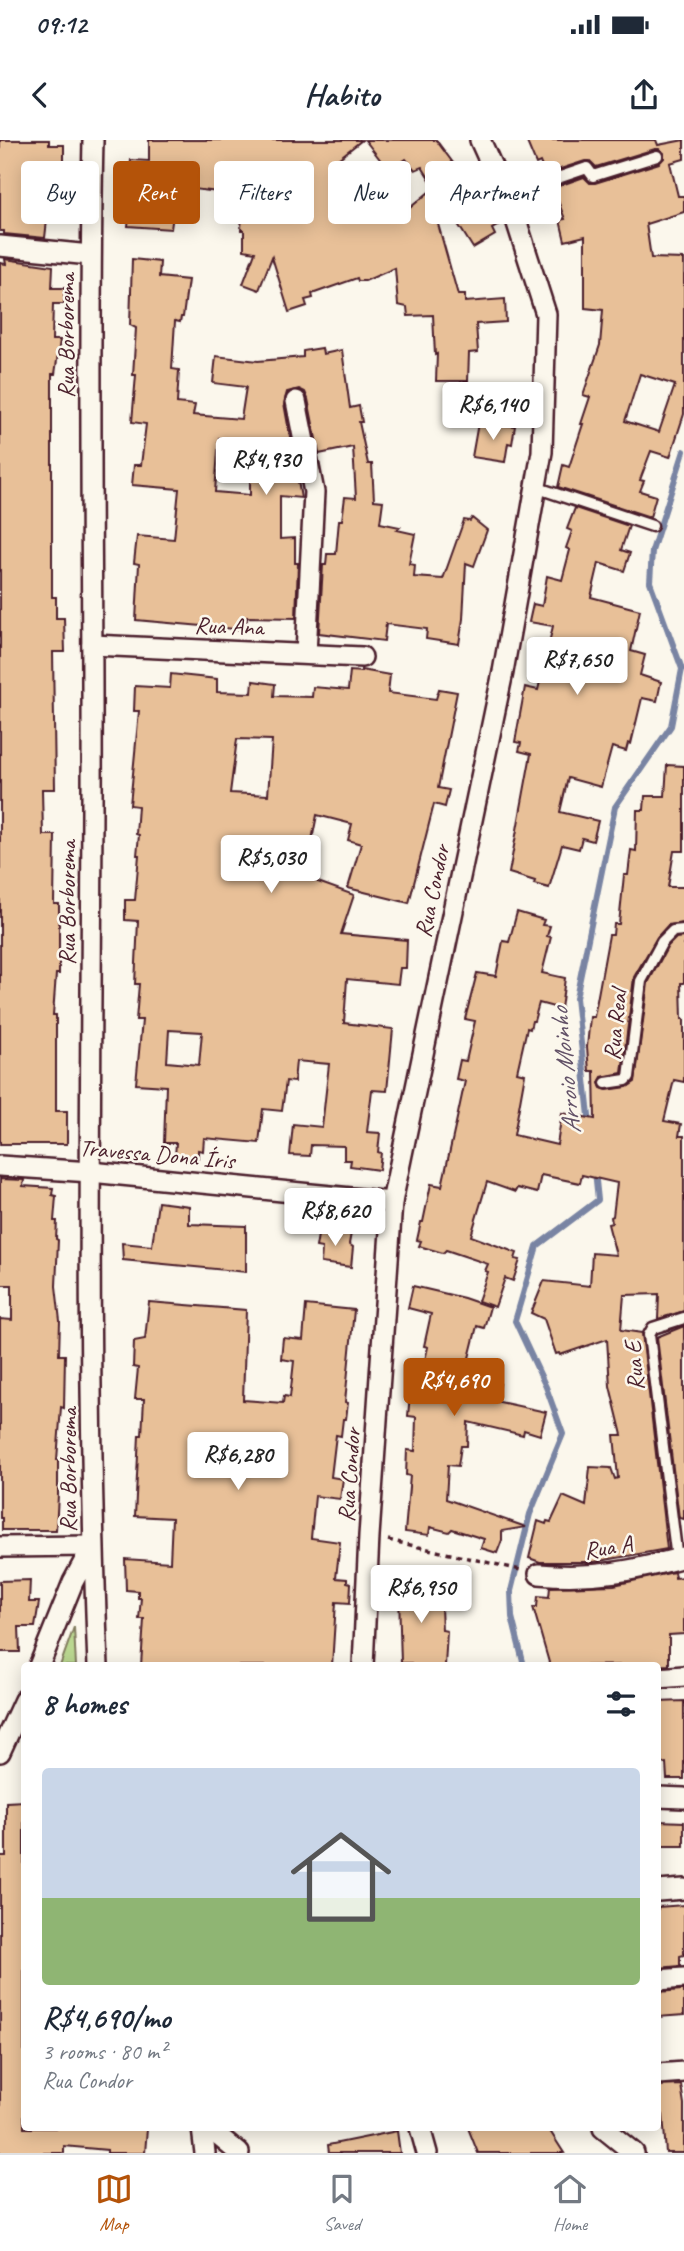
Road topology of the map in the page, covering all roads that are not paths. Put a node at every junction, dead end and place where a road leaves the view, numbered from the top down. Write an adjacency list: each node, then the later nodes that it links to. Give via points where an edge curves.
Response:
1 (93, 140): 8 (street, Rua Borborema)
2 (481, 140): 4 (street, Rua Condor)
3 (657, 156): 5 (lane, via 593,176 587,167)
4 (490, 161)
5 (561, 176)
6 (517, 224): 10 (street, Rua Condor, via 545,314 541,452)
7 (0, 246): 8 (street)
8 (90, 255): 12 (street, Rua Borborema)
9 (296, 401): 13 (street, via 314,492)
10 (535, 487): 11 (lane); 19 (street, Rua Condor, via 503,671)
11 (652, 526)
12 (92, 645): 13 (street, Rua Ana); 18 (street, Rua Borborema)
13 (306, 654): 14 (street, Rua Ana)
14 (362, 657)
15 (684, 930): 16 (lane, Rua Real, via 673,932 662,942 641,981 629,1077)
16 (606, 1083)
17 (0, 1167): 18 (street, Travessa Dona Íris)
18 (91, 1172): 19 (street, Travessa Dona Íris); 21 (street, Rua Borborema)
19 (392, 1202): 27 (street, Rua Condor)
20 (684, 1318): 23 (lane, Rua E, via 653,1328 649,1335)
21 (93, 1546): 22 (street); 25 (street); 26 (street, Rua Borborema)
22 (0, 1547)
23 (681, 1558): 24 (street, Rua A, via 605,1575)
24 (539, 1574)
25 (41, 1662)
26 (98, 1662)
27 (363, 1662)
28 (684, 1676): 29 (street)
29 (661, 1678)
30 (21, 1706): 31 (street)
31 (0, 1752)
32 (661, 1797): 33 (street)
33 (684, 1798)
34 (684, 1889): 35 (street)
35 (661, 1891)
36 (684, 1978): 37 (street)
37 (661, 1980)
38 (684, 2072): 39 (street)
39 (661, 2074)
40 (202, 2131): 44 (street)
41 (213, 2131): 45 (street)
42 (421, 2131): 46 (street)
43 (607, 2131): 47 (street)
44 (205, 2153)
45 (239, 2153)
46 (427, 2153)
47 (634, 2153)

